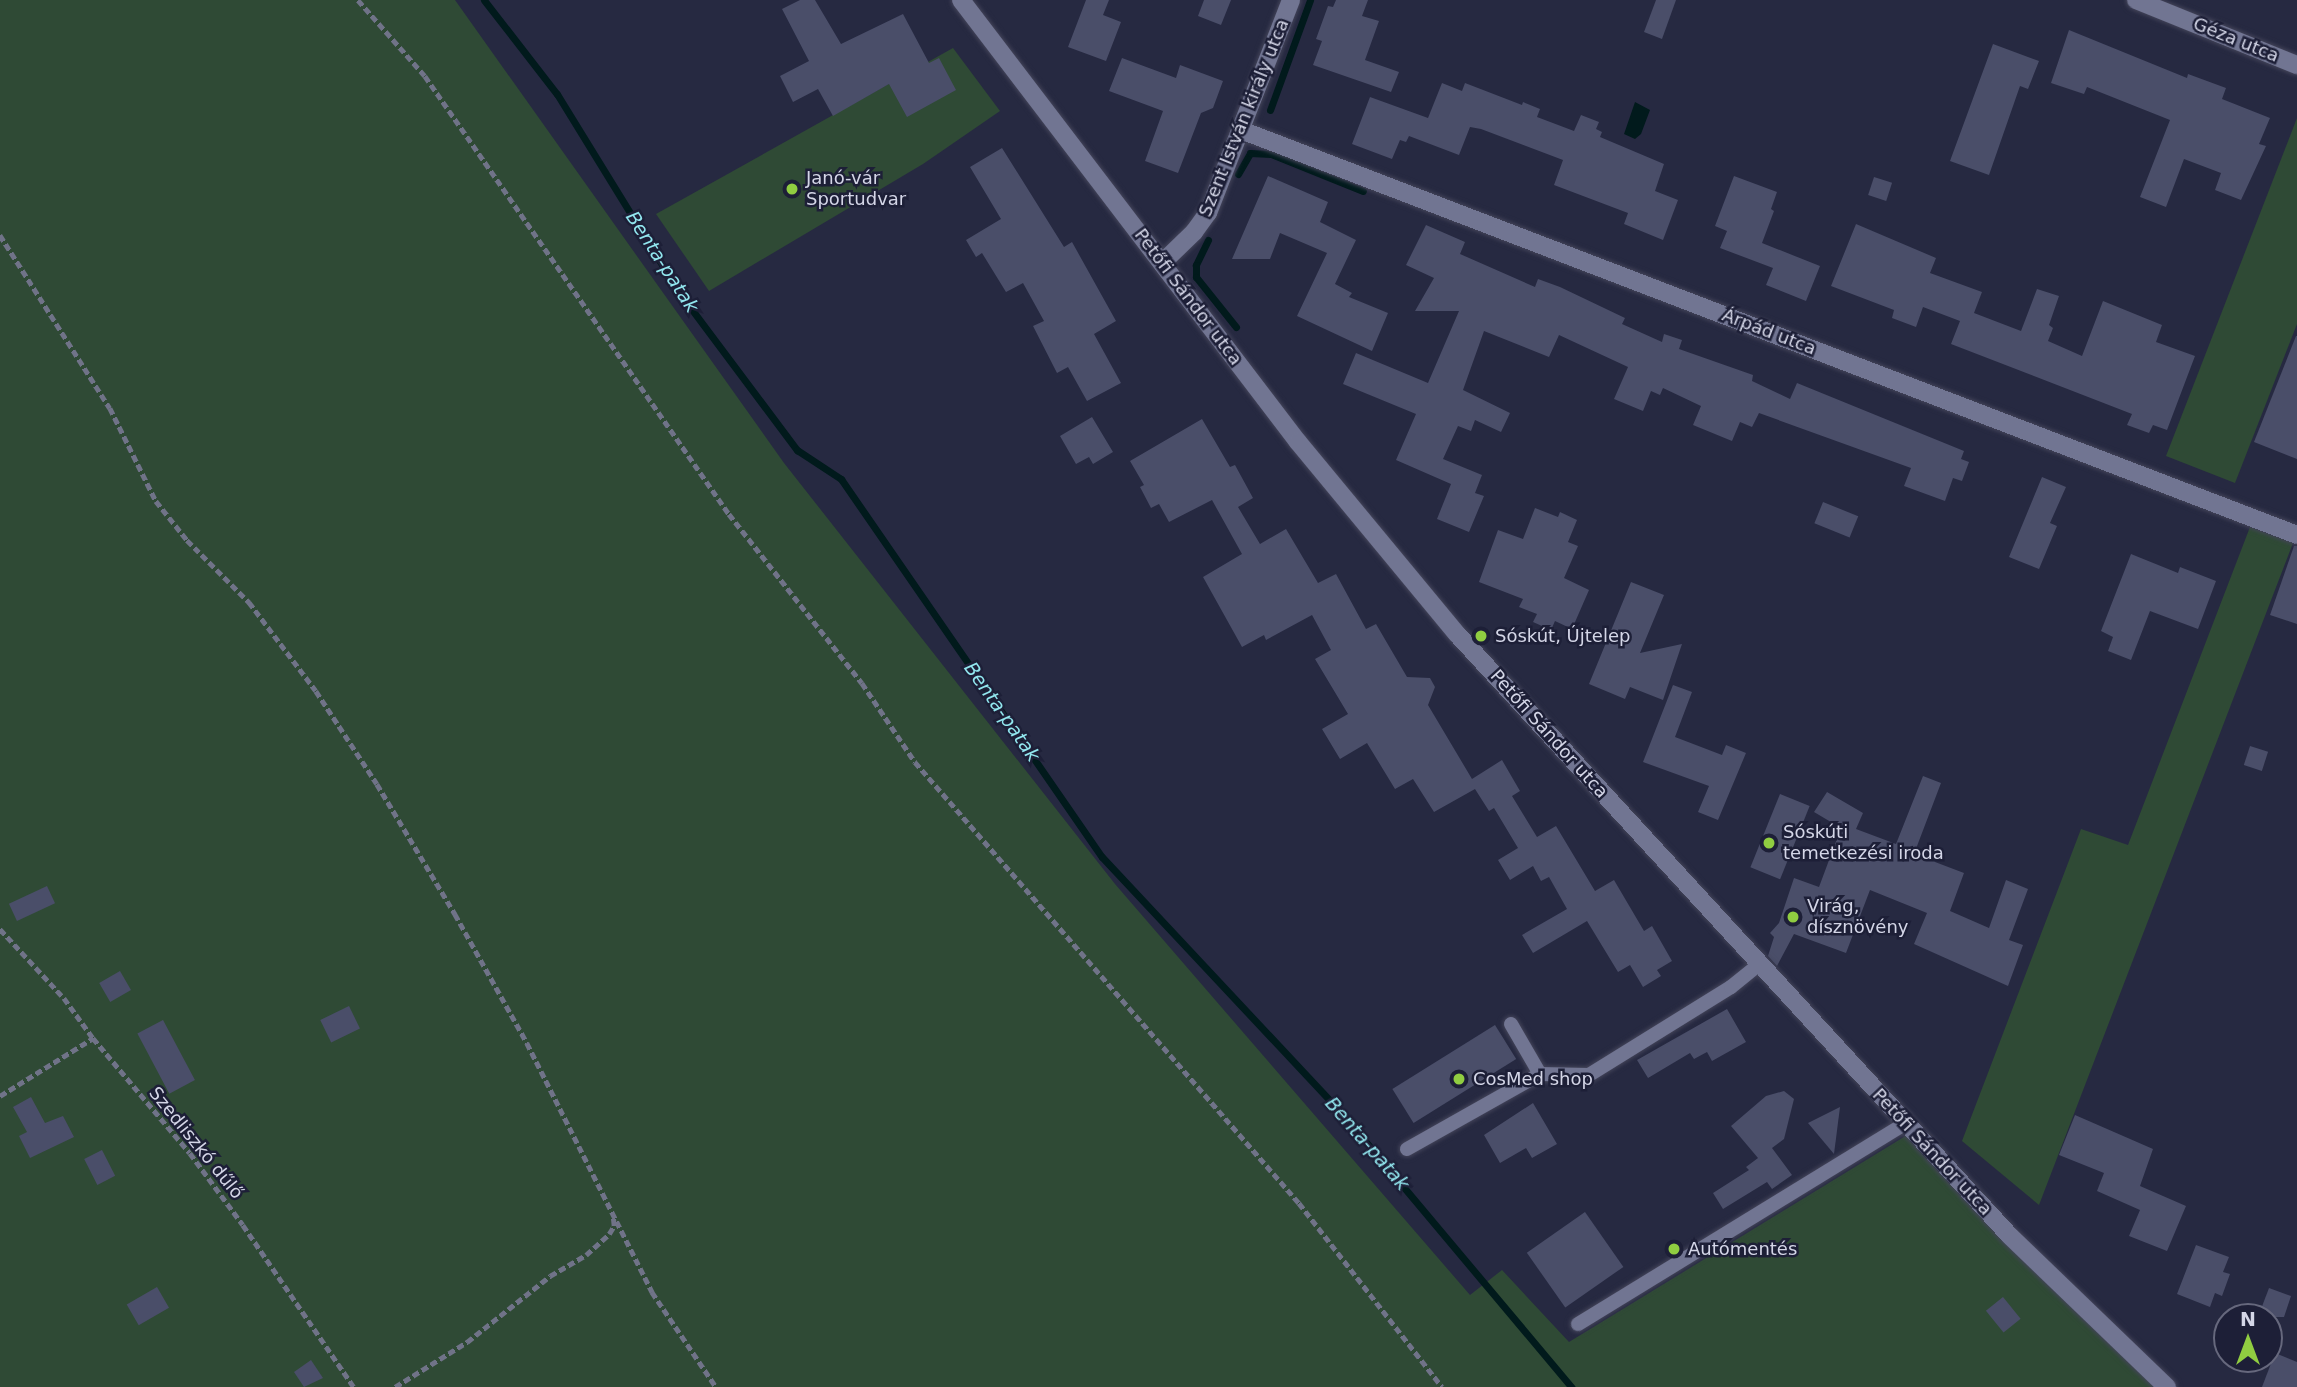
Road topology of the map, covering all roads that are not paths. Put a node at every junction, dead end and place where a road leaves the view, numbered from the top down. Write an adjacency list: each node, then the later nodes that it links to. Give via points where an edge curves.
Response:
1 (961, 0): 6 (main road, Petőfi Sándor utca)
2 (1291, 0): 5 (main road, Szent István király utca)
3 (2136, 0): 4 (main road, Géza utca)
4 (2297, 65)
5 (1241, 130): 6 (main road, Szent István király utca, via 1203,222); 7 (main road, Árpád utca)
6 (1162, 263): 8 (main road, Petőfi Sándor utca, via 1298,442 1457,634)
7 (2297, 535)
8 (1759, 964): 10 (lane, via 1731,987 1589,1075); 11 (main road, Petőfi Sándor utca)
9 (1511, 1024): 10 (lane)
10 (1540, 1074): 12 (lane)
11 (1905, 1124): 13 (lane); 14 (main road, Petőfi Sándor utca, via 2010,1236)
12 (1407, 1149)
13 (1578, 1324)
14 (2166, 1387)

